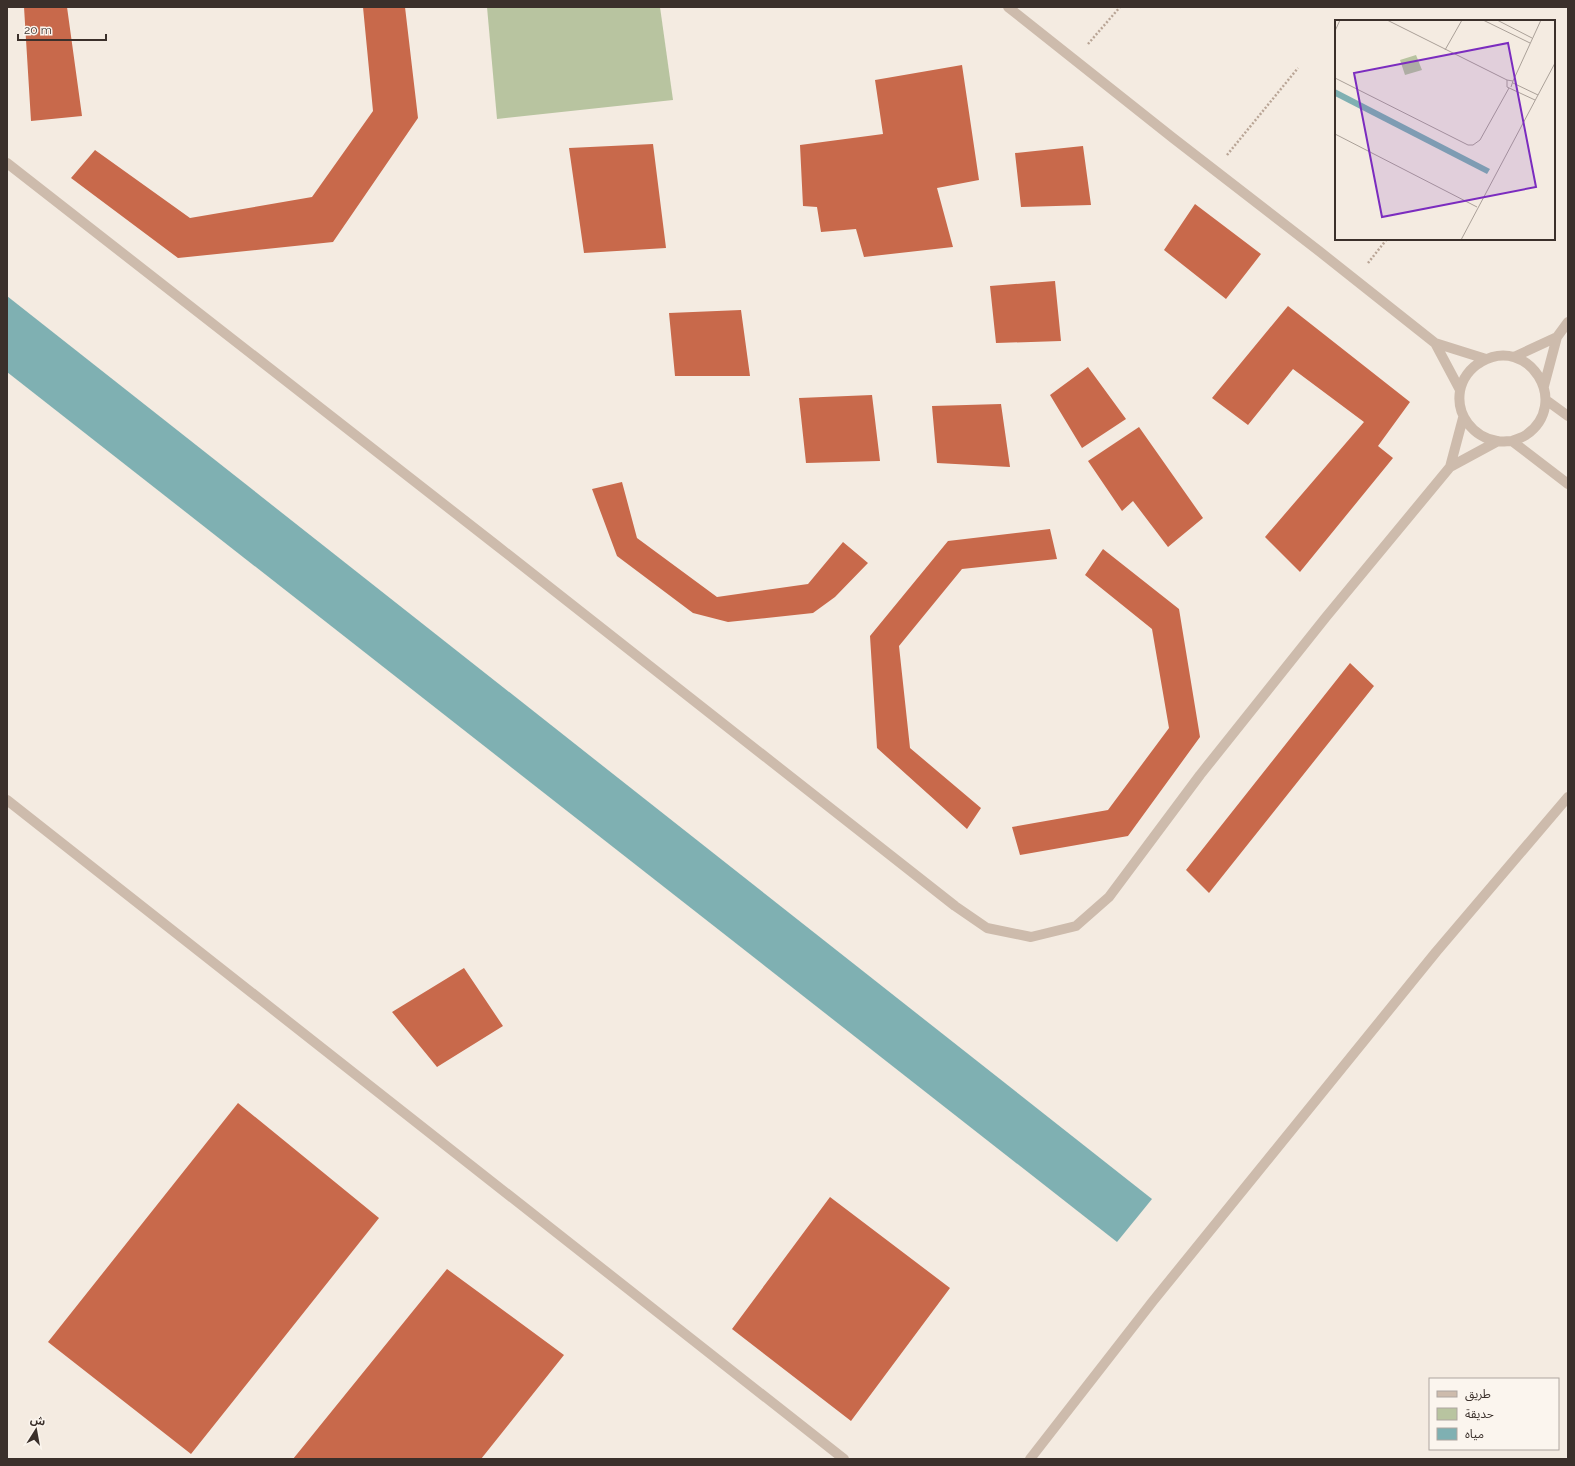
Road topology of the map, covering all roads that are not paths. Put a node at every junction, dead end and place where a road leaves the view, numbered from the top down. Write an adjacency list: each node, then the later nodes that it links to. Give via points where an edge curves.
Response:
1 (1008, 7): 5 (street)
2 (7, 163): 15 (street, via 955,906 987,928 1031,937 1076,926 1109,897 1326,617)
3 (1568, 322): 4 (street)
4 (1557, 337): 6 (street); 8 (street)
5 (1434, 343): 7 (street); 9 (street)
6 (1514, 357): 7 (street); 8 (street, via 1527,363 1537,373)
7 (1486, 359): 9 (street, via 1474,366 1465,377)
8 (1544, 386): 10 (street)
9 (1460, 390): 12 (street, via 1459,404)
10 (1546, 400): 11 (street); 14 (street, via 1543,414 1536,426 1525,436)
11 (1568, 416)
12 (1463, 418): 13 (street, via 1484,438); 15 (street)
13 (1498, 441): 14 (street); 15 (street)
14 (1512, 441): 16 (street)
15 (1450, 467)
16 (1568, 484)
17 (1568, 797): 20 (street, via 1426,964 1153,1301)
18 (7, 800): 19 (street)
19 (844, 1459)
20 (1030, 1459)

